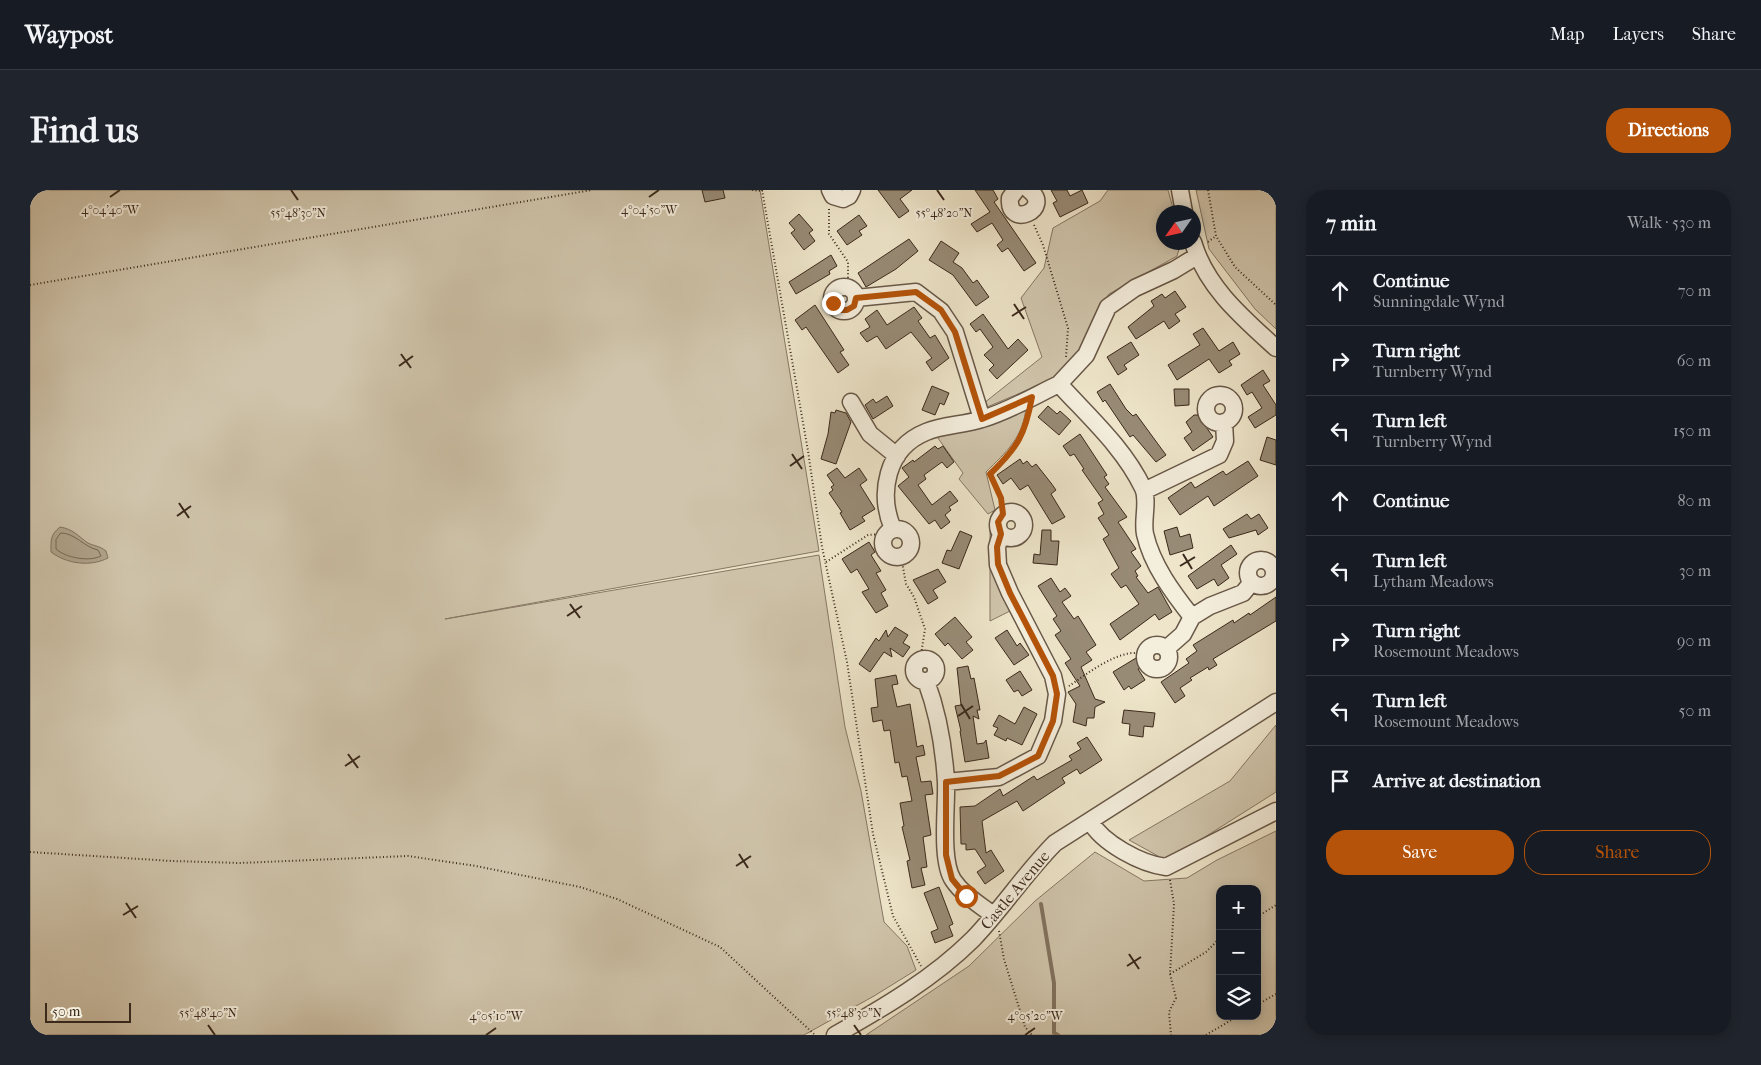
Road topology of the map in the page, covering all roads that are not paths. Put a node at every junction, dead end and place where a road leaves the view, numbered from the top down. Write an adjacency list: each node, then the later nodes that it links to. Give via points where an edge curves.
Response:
1 (852, 190): 5 (street, via 846,198 839,199)
2 (1016, 190): 3 (street, via 1010,198 1010,207 1016,214 1029,213 1036,203 1034,194)
3 (1029, 190)
4 (1180, 190): 6 (street)
5 (832, 193)
6 (1183, 205)
7 (1194, 250): 11 (street, via 1174,270 1136,288 1108,308 1086,355)
8 (1196, 250): 10 (street, via 1233,309)
9 (852, 293): 13 (street, via 916,292 941,310 955,332)
10 (1276, 348)
11 (1065, 379): 13 (street); 16 (street, via 1126,458)
12 (851, 402): 15 (street, via 870,434)
13 (982, 419): 15 (street, via 926,432 906,444)
14 (1224, 422): 16 (street, via 1225,441 1219,455)
15 (897, 456): 18 (street, via 889,467 885,492 891,530 902,530 911,539 909,551)
16 (1144, 491): 20 (street, via 1145,534 1158,567)
17 (1001, 534): 17 (street, via 1009,538 1017,536 1024,526 1019,514 1003,514 998,526); 24 (street, via 997,547 998,564 1053,676 1057,694 1053,721 1038,756 999,776)
18 (901, 556)
19 (1252, 582): 20 (street, via 1243,594 1210,606)
20 (1192, 617): 21 (street, via 1182,634 1166,649 1155,645 1148,648)
21 (1145, 655)
22 (920, 661): 24 (street, via 926,660 935,665 935,676 926,681 935,709)
23 (1276, 702): 26 (street, Castle Avenue)
24 (946, 782): 27 (street, via 946,855 952,879 966,896)
25 (1276, 811): 26 (street, via 1166,867 1138,860 1096,832)
26 (1090, 821): 27 (street, Castle Avenue, via 1055,843 1031,867)
27 (992, 917): 28 (street, Castle Avenue, via 971,941 927,977)
28 (835, 1035)

